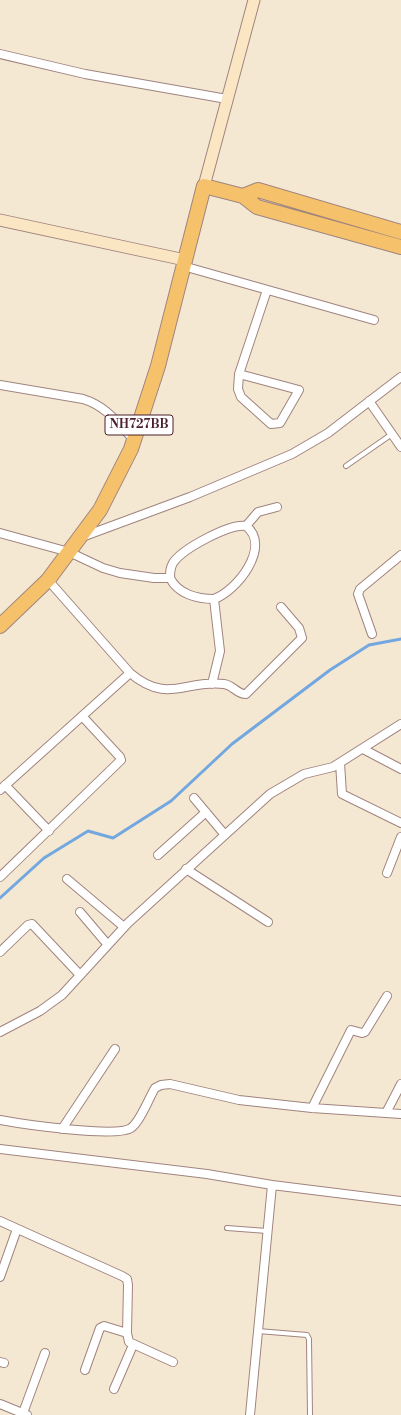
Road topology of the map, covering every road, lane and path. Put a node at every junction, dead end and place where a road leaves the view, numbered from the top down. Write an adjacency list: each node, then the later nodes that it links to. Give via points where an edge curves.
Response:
1 (254, 0): 3 (main road)
2 (0, 54): 3 (street, via 85,74)
3 (227, 99): 4 (main road)
4 (204, 186): 5 (highway); 9 (highway, NH727BB)
5 (243, 196): 7 (highway, via 258,190); 8 (highway, via 257,207)
6 (0, 220): 9 (main road)
7 (401, 232)
8 (401, 247)
9 (184, 263): 10 (street); 17 (highway, NH727BB, via 158,366)
10 (267, 290): 11 (street); 12 (street)
11 (374, 320)
12 (239, 374): 12 (street, via 238,389 241,397 271,424 280,423 299,390)
13 (401, 377): 15 (street)
14 (0, 385): 17 (street, via 94,402 110,414)
15 (369, 401): 16 (street); 23 (street, via 328,433 292,454 190,497)
16 (392, 434): 18 (street); 19 (lane)
17 (134, 440): 23 (highway, NH727BB, via 100,510)
18 (401, 447)
19 (346, 466)
20 (278, 507): 21 (street, via 258,512)
21 (246, 526): 26 (street, via 228,529 183,551 172,564); 28 (street, via 251,531 254,544 250,565 237,584)
22 (0, 533): 24 (street)
23 (79, 538): 24 (highway, NH727BB)
24 (69, 552): 26 (street, via 120,573); 27 (highway, NH727BB)
25 (401, 555): 31 (street, via 360,589 358,594)
26 (170, 578): 28 (street, via 185,593 203,599)
27 (48, 580): 30 (highway, NH727BB); 32 (street)
28 (214, 599): 33 (street, via 220,651)
29 (281, 607): 33 (street, via 300,628 302,638 246,694 225,684)
30 (0, 626)
31 (372, 634)
32 (130, 673): 33 (street, via 142,683 159,689 181,689); 34 (street)
33 (212, 684)
34 (82, 716): 39 (street); 43 (street, via 121,760)
35 (401, 724): 36 (street)
36 (363, 749): 37 (street); 38 (street)
37 (340, 763): 42 (street, via 342,794); 44 (street, via 304,774 270,794)
38 (401, 769)
39 (2, 787): 43 (street)
40 (194, 798): 41 (street)
41 (206, 812): 44 (street); 47 (street)
42 (401, 823)
43 (49, 831): 50 (street)
44 (225, 834): 48 (street)
45 (401, 837): 46 (street)
46 (398, 851): 49 (street)
47 (158, 855)
48 (186, 869): 53 (street); 54 (street)
49 (387, 873)
50 (0, 877)
51 (66, 879): 54 (street)
52 (80, 912): 55 (street)
53 (268, 922)
54 (124, 927): 55 (street)
55 (108, 945): 57 (street)
56 (0, 952): 57 (street, via 32,924)
57 (80, 975): 59 (street, via 49,1006)
58 (387, 996): 62 (street, via 365,1032 351,1030)
59 (0, 1032)
60 (115, 1049): 66 (street)
61 (401, 1084): 63 (street)
62 (312, 1108): 63 (street); 66 (street, via 239,1100 170,1084 155,1088 130,1129)
63 (386, 1113): 64 (street)
64 (401, 1114)
65 (0, 1120): 66 (street)
66 (62, 1129)
67 (0, 1149): 68 (street)
68 (272, 1184): 69 (street); 73 (street)
69 (401, 1201)
70 (0, 1221): 72 (street)
71 (227, 1228): 73 (lane)
72 (17, 1229): 74 (street); 76 (street, via 127,1279)
73 (267, 1231): 75 (street)
74 (0, 1276)
75 (258, 1330): 84 (street); 85 (lane, via 307,1335)
76 (127, 1333): 77 (street, via 129,1342); 80 (street, via 104,1326 100,1328)
77 (133, 1345): 79 (street); 81 (street)
78 (45, 1353): 83 (street)
79 (173, 1362)
80 (85, 1370)
81 (114, 1389)
82 (0, 1404): 83 (street)
83 (25, 1414)
84 (250, 1415)
85 (310, 1415)

